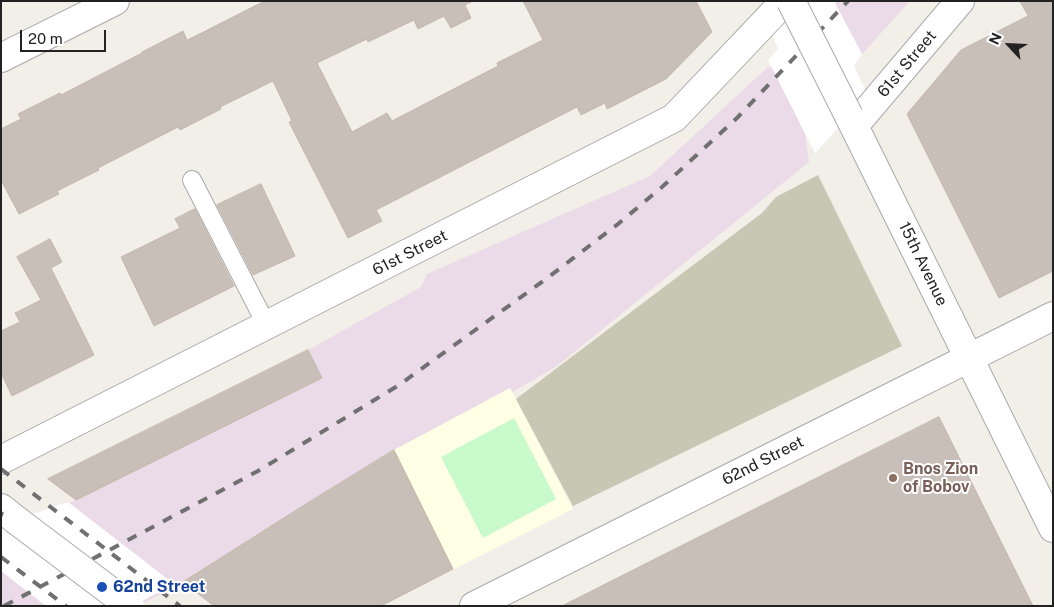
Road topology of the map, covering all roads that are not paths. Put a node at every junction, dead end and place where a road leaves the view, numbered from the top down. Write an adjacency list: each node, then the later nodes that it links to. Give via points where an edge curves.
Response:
1 (115, 1): 5 (street)
2 (785, 1): 9 (street, 61st Street, via 674,118)
3 (791, 1): 6 (street, 15th Avenue, bridge)
4 (960, 1): 6 (street, 61st Street)
5 (1, 58)
6 (852, 121): 10 (street, 15th Avenue)
7 (192, 180): 9 (lane)
8 (1053, 316): 10 (street, 62nd Street)
9 (267, 326): 11 (street, 61st Street)
10 (969, 358): 13 (street, 15th Avenue); 15 (street, 62nd Street)
11 (1, 460)
12 (9, 514): 14 (street, bridge)
13 (1053, 528)
14 (130, 606)
15 (474, 606)

